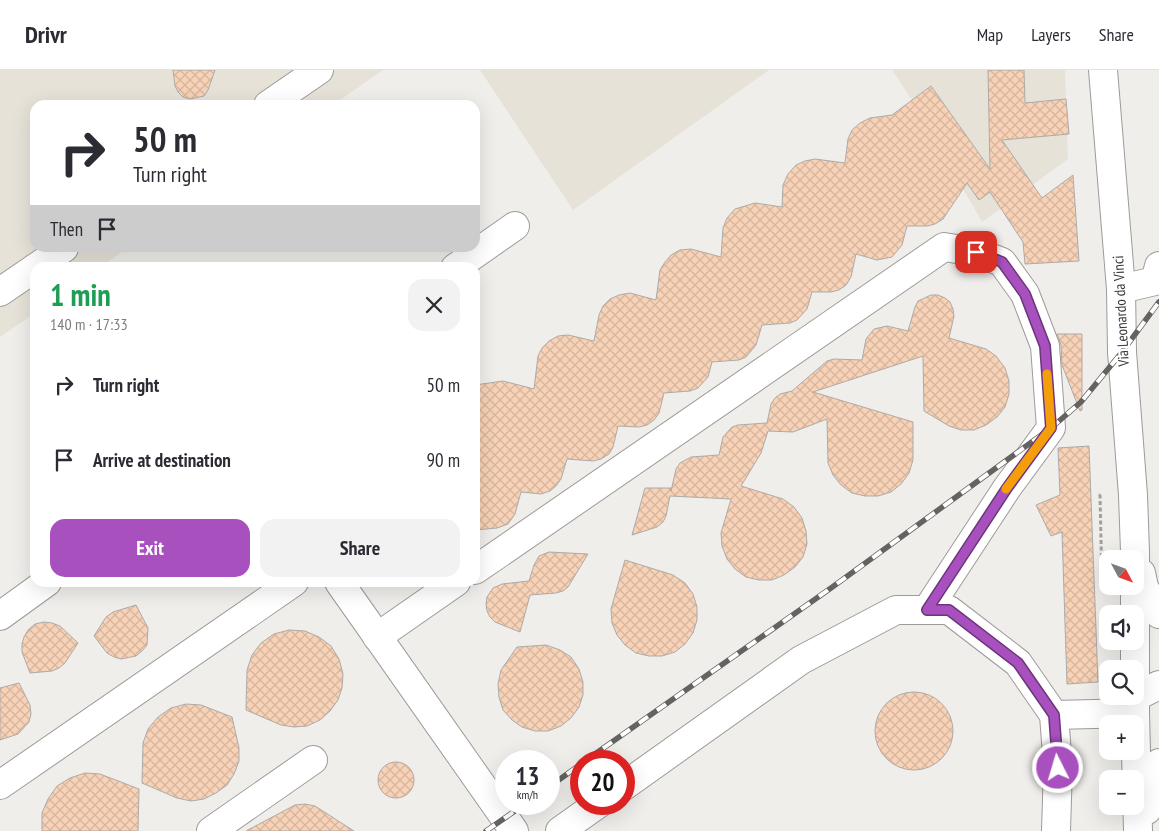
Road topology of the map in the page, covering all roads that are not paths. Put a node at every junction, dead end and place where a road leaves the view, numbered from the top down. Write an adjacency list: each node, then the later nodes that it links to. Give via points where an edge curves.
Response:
1 (319, 70): 3 (street)
2 (1103, 70): 12 (street, Via Leonardo da Vinci)
3 (275, 100)
4 (515, 226): 5 (street)
5 (480, 250)
6 (58, 252): 8 (street)
7 (478, 252): 9 (street)
8 (44, 262)
9 (464, 262)
10 (1159, 266): 12 (street, via 1155,281)
11 (30, 271): 13 (street)
12 (1121, 289): 14 (street, Via Leonardo da Vinci)
13 (0, 292)
14 (1135, 550)
15 (480, 567): 22 (street, via 944,247 976,252 1002,262 1025,294 1045,346 1051,428 1007,488)
16 (40, 587): 24 (street)
17 (287, 587): 33 (street)
18 (342, 587): 25 (street)
19 (449, 587): 25 (street)
20 (1144, 587): 23 (street, Via Leonardo da Vinci)
21 (1137, 595): 26 (street, Via Leonardo da Vinci)
22 (927, 610): 29 (street, via 949,610 1018,663); 32 (street, via 896,610 801,660)
23 (1159, 614)
24 (0, 616)
25 (377, 637): 36 (street)
26 (1141, 660)
27 (1106, 705): 29 (street)
28 (1143, 705): 39 (street, Via Leonardo da Vinci)
29 (1054, 715): 38 (street, via 1058,768)
30 (313, 760): 35 (street)
31 (1159, 763): 39 (street, Via Leonardo da Vinci)
32 (635, 778)
33 (0, 785)
34 (583, 815): 37 (street)
35 (211, 831)
36 (514, 831)
37 (560, 831)
38 (1056, 831)
39 (1140, 831)

